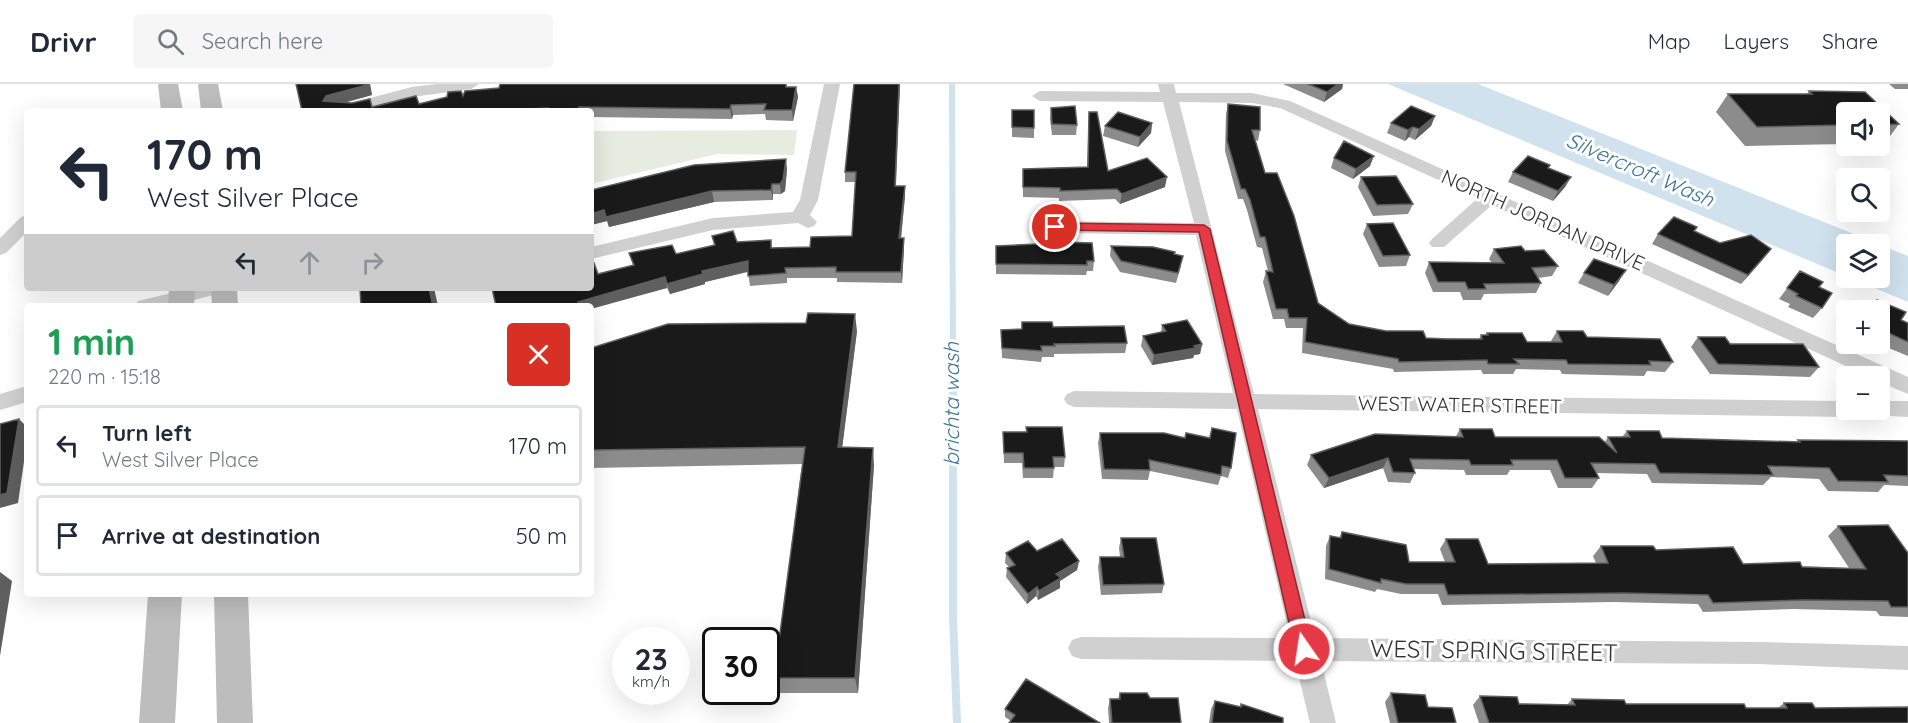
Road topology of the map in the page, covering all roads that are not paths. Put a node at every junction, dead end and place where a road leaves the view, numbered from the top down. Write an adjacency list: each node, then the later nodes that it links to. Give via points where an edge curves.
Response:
1 (168, 84): 7 (main road)
2 (208, 84): 8 (main road)
3 (471, 84): 9 (street, via 412,92)
4 (832, 84): 16 (street, via 804,219 713,224)
5 (1167, 90): 6 (street, NORTH JORDAN DRIVE); 10 (street, NORTH JORDAN DRIVE, via 1284,104); 13 (street)
6 (1040, 96)
7 (172, 108)
8 (212, 108)
9 (350, 108)
10 (1491, 196): 14 (street); 20 (street, NORTH JORDAN DRIVE)
11 (24, 224): 15 (street)
12 (1055, 227): 13 (street)
13 (1204, 229): 24 (street)
14 (1438, 243)
15 (0, 249)
16 (594, 252)
17 (204, 291): 18 (street)
18 (182, 296): 19 (street)
19 (156, 303)
20 (1908, 386)
21 (24, 395): 23 (street)
22 (1074, 399): 24 (street, WEST WATER STREET)
23 (0, 402)
24 (1246, 403): 25 (street, WEST WATER STREET); 31 (street)
25 (1836, 409)
26 (1890, 409): 27 (street)
27 (1908, 410)
28 (165, 597): 33 (main road)
29 (231, 597): 34 (main road)
30 (1081, 648): 31 (street, WEST SPRING STREET)
31 (1304, 649): 32 (street, WEST SPRING STREET); 35 (street)
32 (1908, 658)
33 (157, 723)
34 (235, 723)
35 (1323, 723)

